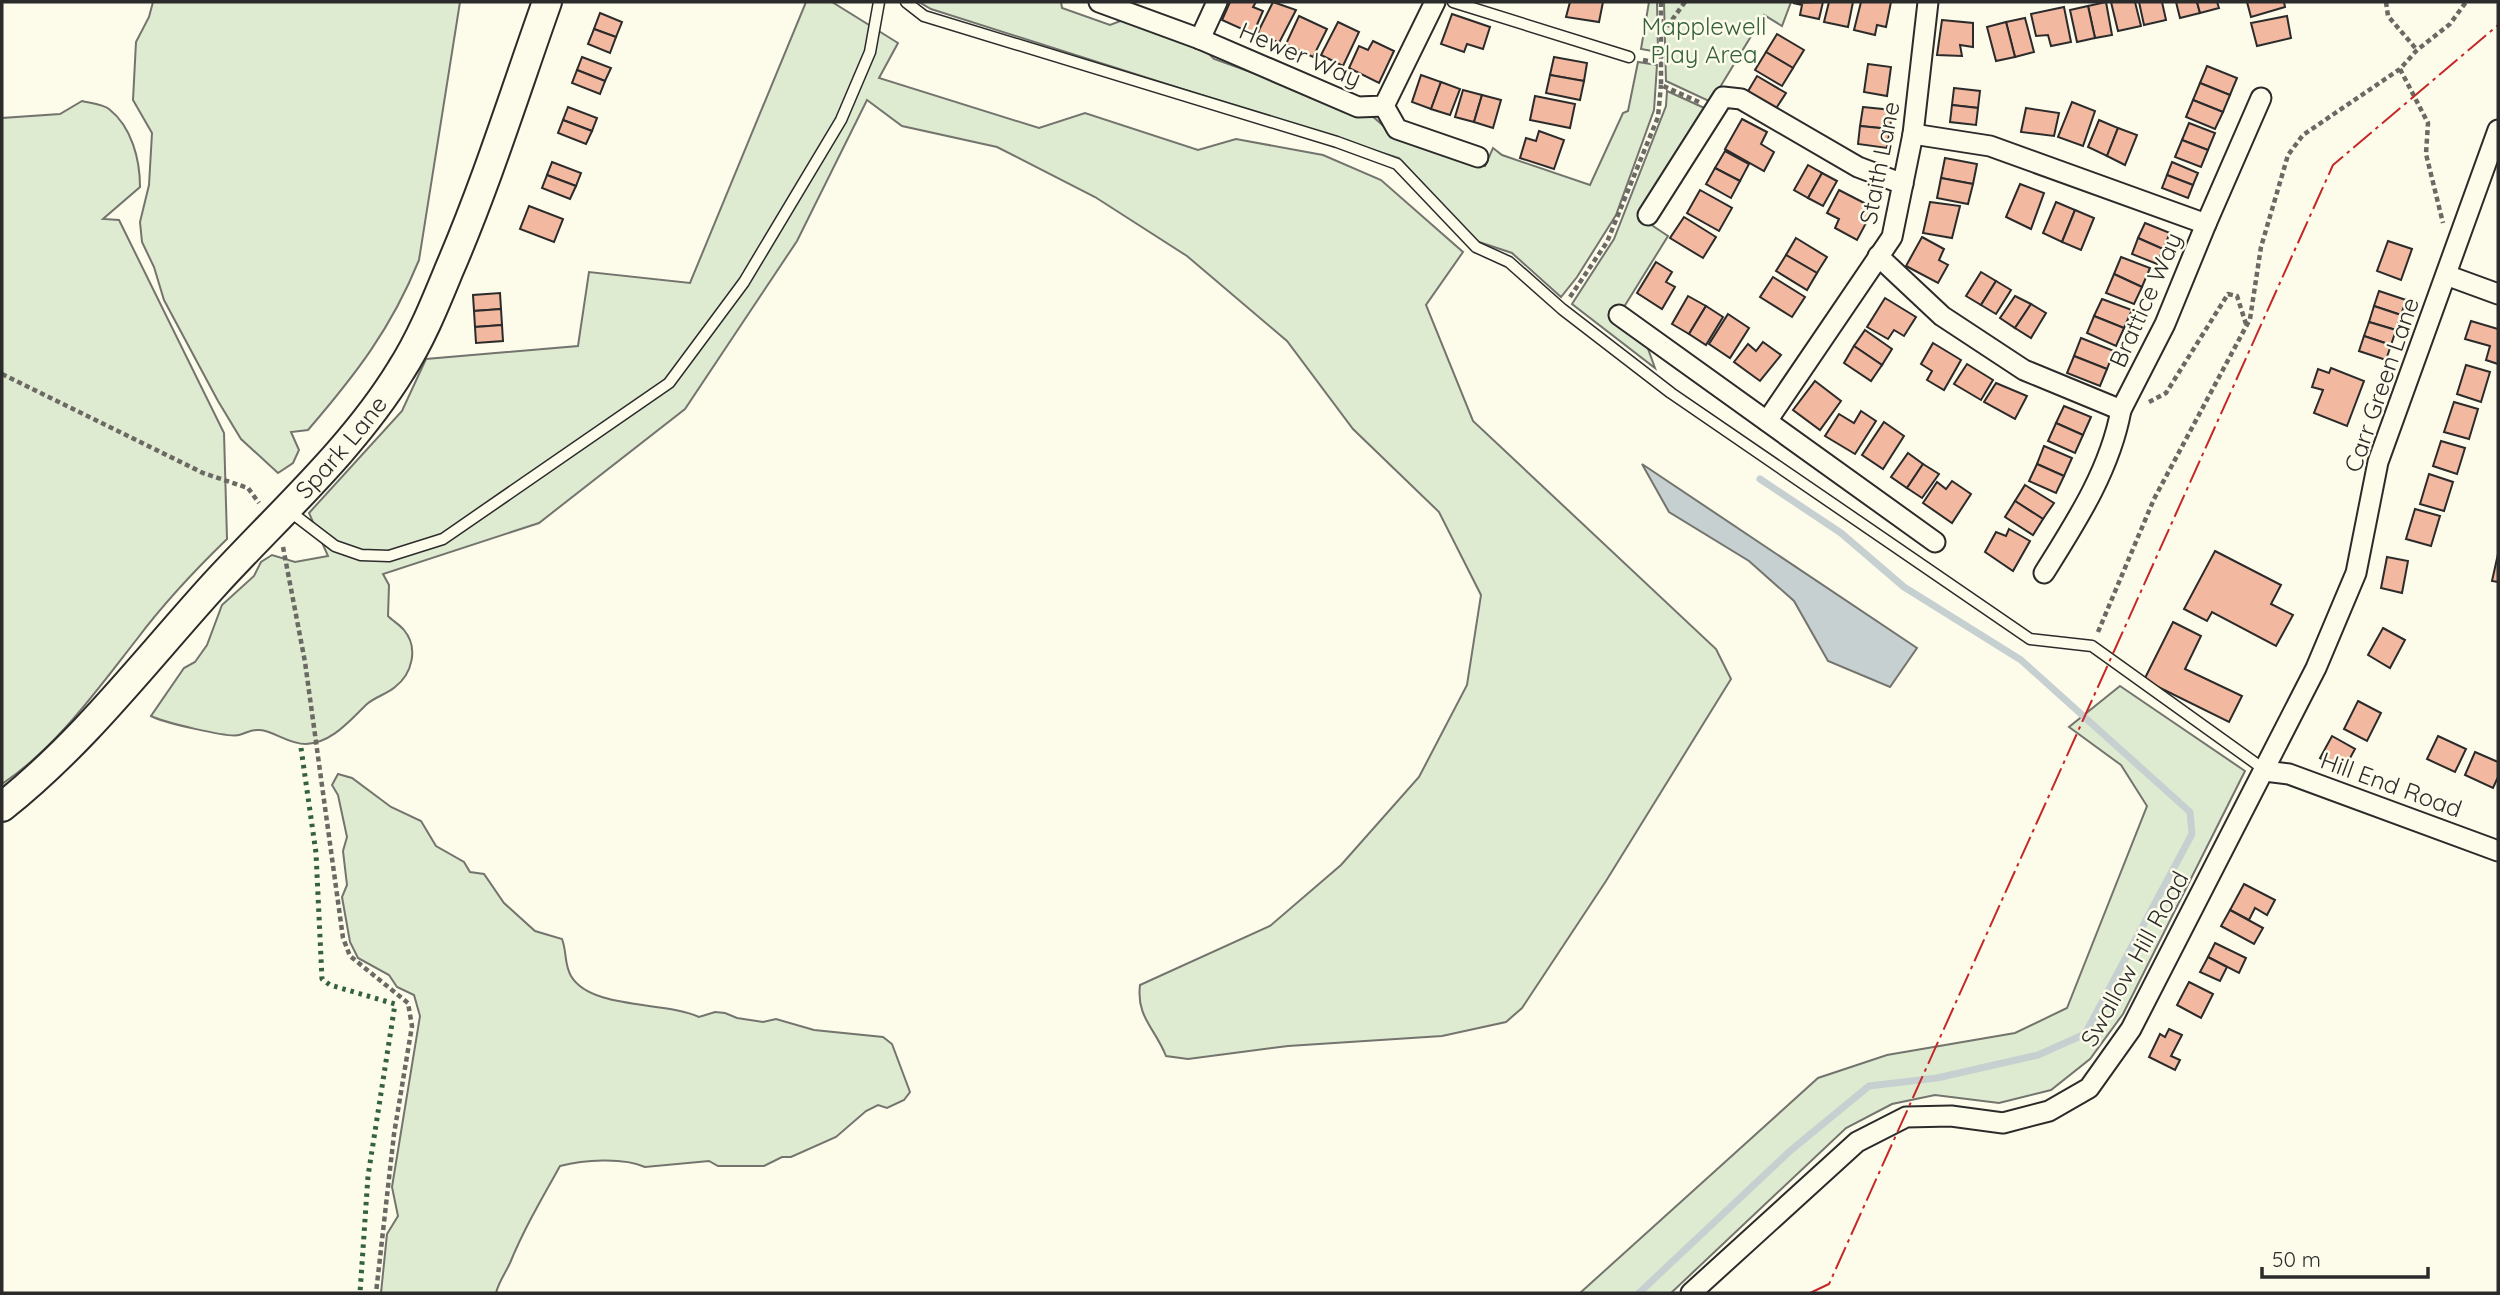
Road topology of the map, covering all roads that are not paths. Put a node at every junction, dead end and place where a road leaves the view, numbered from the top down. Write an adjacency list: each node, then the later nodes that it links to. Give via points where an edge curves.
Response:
1 (547, 2): 25 (main road, Spark Lane, via 484,190 414,347 343,447)
2 (879, 2): 25 (lane, via 870,52 841,120 744,282 669,383 443,539 389,556 361,555 335,546)
3 (906, 2): 28 (lane, via 924,16 1397,164 1476,247 1509,262 1671,393 2030,639 2092,646)
4 (1099, 2): 9 (street, Hewer Way)
5 (1217, 2): 9 (street, Hewer Way)
6 (1435, 2): 12 (street, Hewer Way)
7 (1453, 2): 10 (lane)
8 (1928, 2): 14 (street, Staith Lane)
9 (1200, 39): 12 (street, Hewer Way, via 1358,107)
10 (1629, 57)
11 (2261, 98): 18 (street)
12 (1384, 106): 15 (street, Hewer Way, via 1397,129)
13 (2498, 130): 20 (street, Carr Green Lane)
14 (1913, 134): 16 (street, Staith Lane); 18 (street, Brattice Way, via 1990,146)
15 (1478, 156)
16 (1903, 184): 17 (street, via 1858,167 1732,96 1723,97); 19 (street, Staith Lane, via 1892,237)
17 (1648, 215)
18 (2206, 224): 23 (street, Brattice Way, via 2165,324)
19 (1878, 256): 23 (street, via 1942,316 2024,370); 24 (street, Staith Lane)
20 (2446, 275): 21 (street); 28 (street, Carr Green Lane, via 2378,462 2356,573)
21 (2498, 294)
22 (1619, 315): 24 (street)
23 (2124, 404): 27 (street, Brattice Way, via 2100,476)
24 (1767, 421): 26 (street)
25 (279, 514): 29 (main road, Spark Lane, via 69,746)
26 (1935, 542)
27 (2044, 573)
28 (2265, 771): 30 (street, Hill End Road, via 2289,774); 31 (street, Swallow Hill Road, via 2130,1029 2089,1088 2049,1111 2003,1123 1951,1116 1906,1117 1857,1142)
29 (2, 807)
30 (2498, 850)
31 (1691, 1293)

